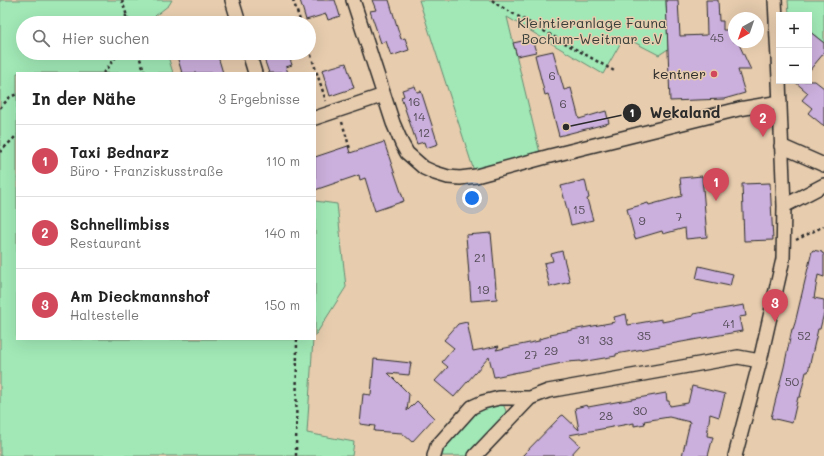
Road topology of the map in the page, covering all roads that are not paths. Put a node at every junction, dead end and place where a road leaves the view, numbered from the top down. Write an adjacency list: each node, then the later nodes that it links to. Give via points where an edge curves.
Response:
1 (232, 0): 4 (street)
2 (353, 0): 9 (street)
3 (775, 0): 5 (street)
4 (237, 16)
5 (777, 48)
6 (251, 60): 7 (street)
7 (255, 72)
8 (779, 84): 10 (street)
9 (384, 95): 10 (street, via 393,123 408,153 424,168 460,178 739,108); 11 (street)
10 (780, 102): 12 (street)
11 (316, 118)
12 (781, 146): 13 (street); 15 (street)
13 (824, 165)
14 (824, 185): 15 (street)
15 (784, 206): 16 (street, via 783,259)
16 (760, 361): 17 (street, via 738,357 548,391); 20 (street)
17 (530, 398): 18 (street, via 499,398 472,408 437,446); 19 (street)
18 (434, 456)
19 (475, 456)
20 (735, 456)

